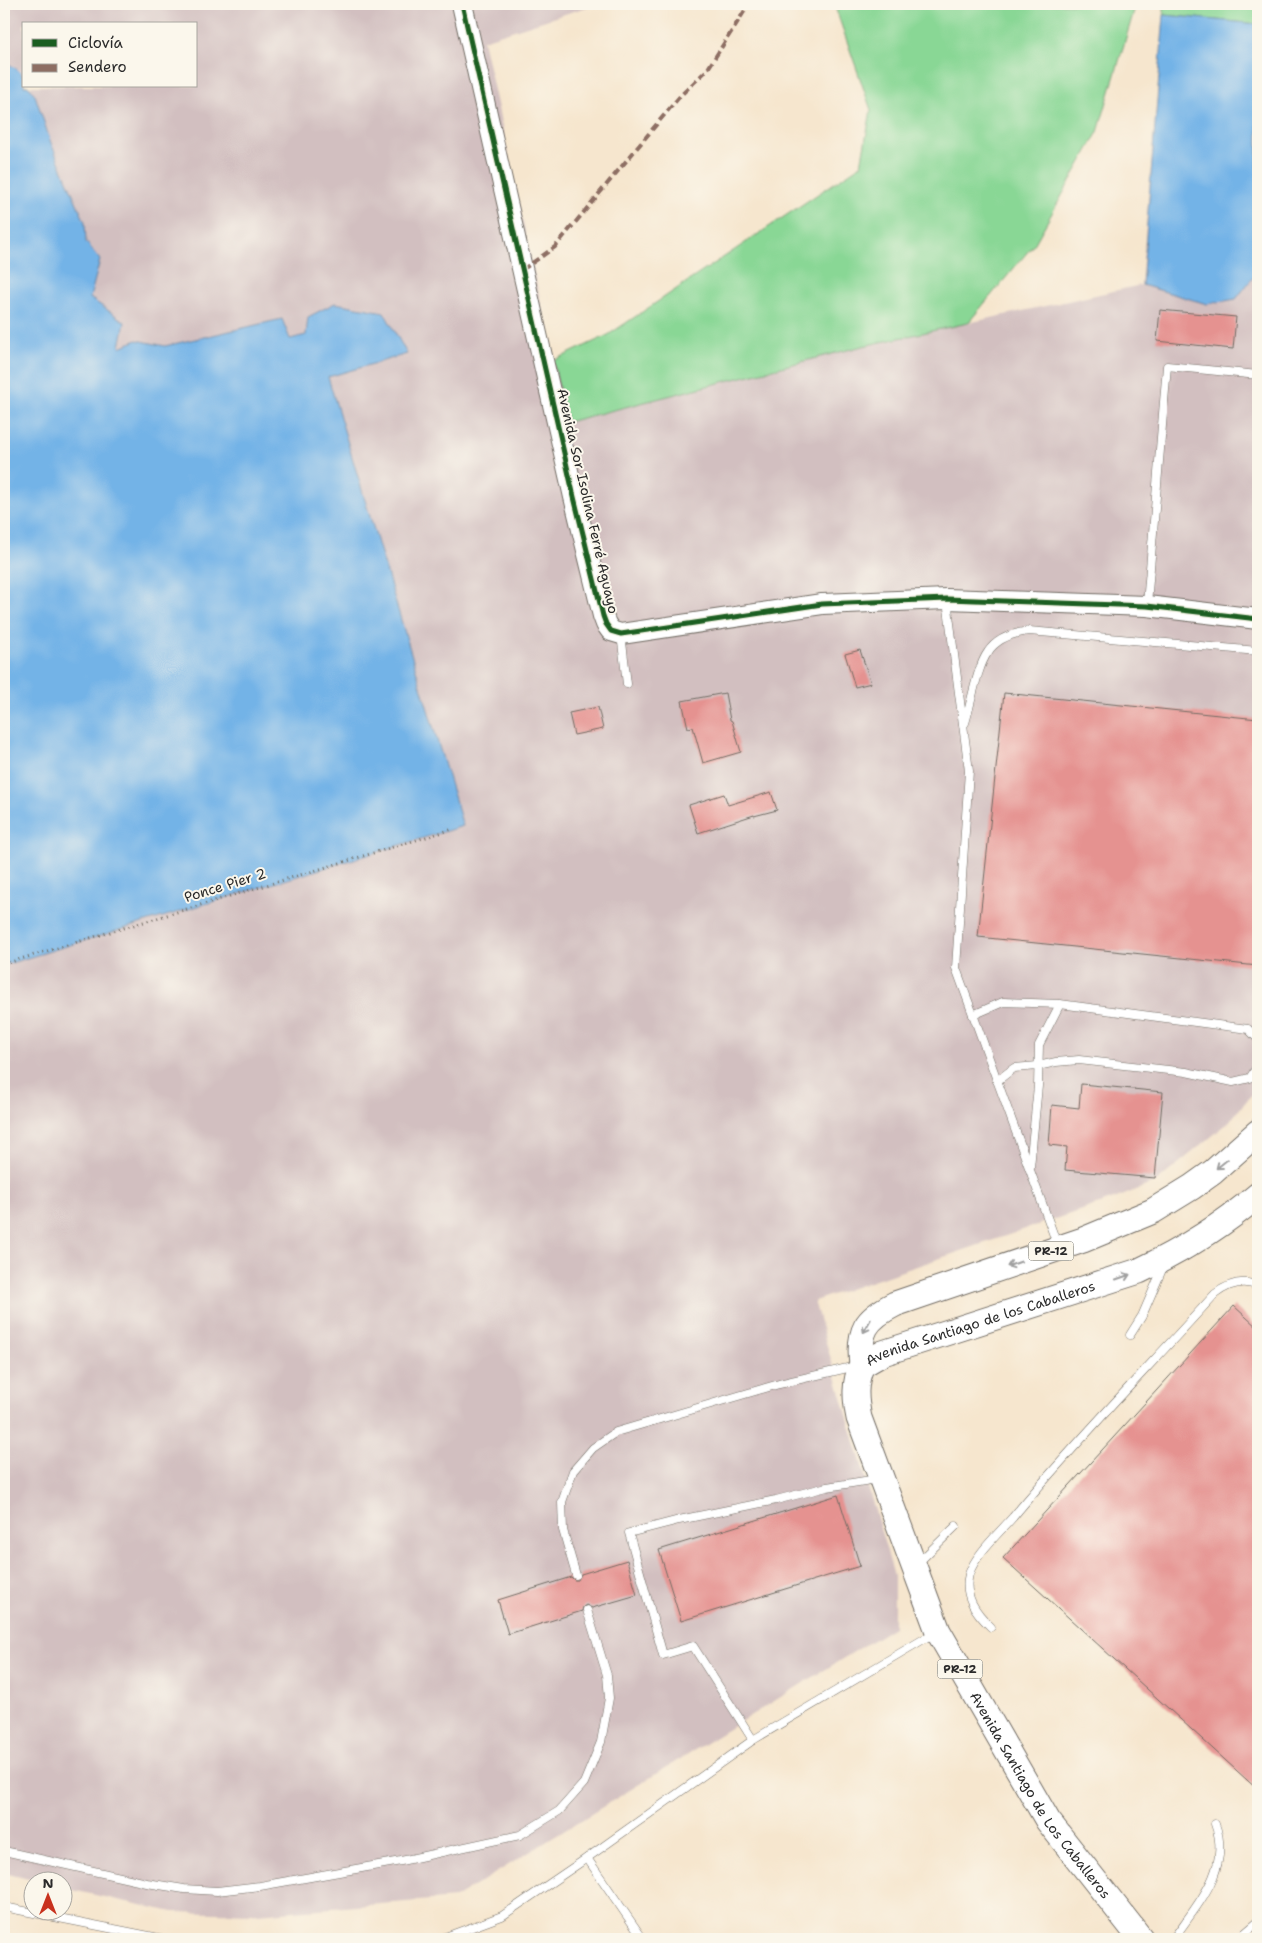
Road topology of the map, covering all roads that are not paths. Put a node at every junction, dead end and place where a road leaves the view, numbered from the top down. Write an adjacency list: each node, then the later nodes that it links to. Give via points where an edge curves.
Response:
1 (462, 4): 6 (street, Avenida Sor Isolina Ferré Aguayo, via 603,616 612,631)
2 (1258, 375): 4 (lane, via 1167,366)
3 (947, 599): 4 (street); 6 (street, via 822,604); 9 (lane)
4 (1147, 606): 5 (street)
5 (1258, 619)
6 (621, 634): 8 (lane)
7 (1258, 651): 9 (lane, via 1029,631 1017,633 997,643 988,652)
8 (626, 684)
9 (964, 728): 11 (lane, via 969,771 956,968)
10 (1060, 1004): 11 (lane, via 1003,1002); 12 (lane, via 1248,1029); 14 (lane, via 1039,1045)
11 (973, 1015): 15 (lane)
12 (1258, 1039)
13 (1258, 1064): 14 (lane, via 1250,1078 1234,1082 1186,1072 1080,1060)
14 (1038, 1066): 15 (lane, via 1014,1068); 17 (lane)
15 (997, 1081): 17 (lane)
16 (1258, 1132): 19 (main road, Avenida Santiago de los Caballeros / PR-12, one-way to 19, via 1206,1177 1153,1211)
17 (1030, 1169): 19 (lane)
18 (1258, 1195): 20 (main road, Avenida Santiago de los Caballeros)
19 (1058, 1248): 23 (main road, Avenida Santiago de los Caballeros / PR-12, one-way to 23, via 895,1304 877,1314 866,1325 862,1336)
20 (1166, 1258): 22 (lane, via 1142,1316); 23 (main road, Avenida Santiago de los Caballeros, one-way to 20, via 883,1353 1105,1283)
21 (1258, 1286): 29 (lane, via 1238,1283 1225,1286 1216,1294 976,1560 969,1574 967,1589 970,1602)
22 (1130, 1335)
23 (862, 1364): 24 (main road, Avenida Santiago de Los Caballeros / PR-12, via 856,1382 857,1409); 27 (lane, via 779,1384 616,1432 593,1448 573,1471 562,1502 563,1530)
24 (881, 1479): 26 (main road, Avenida Santiago de Los Caballeros / PR-12); 31 (lane, via 827,1487 630,1533 662,1655 693,1646)
25 (956, 1526): 26 (lane)
26 (915, 1566): 30 (main road, Avenida Santiago de Los Caballeros / PR-12)
27 (576, 1576)
28 (587, 1610): 33 (lane, via 607,1675 609,1698 601,1742 584,1783 559,1811 520,1835 401,1861 217,1891 147,1883)
29 (991, 1627)
30 (938, 1631): 31 (lane); 40 (main road, Avenida Santiago de Los Caballeros / PR-12, via 1048,1821)
31 (753, 1740): 34 (lane)
32 (1215, 1824): 41 (lane, via 1221,1848 1212,1883)
33 (4, 1851)
34 (587, 1858): 38 (lane, via 502,1916); 39 (lane)
35 (4, 1907): 37 (lane)
36 (1258, 1922): 42 (lane)
37 (164, 1939)
38 (440, 1939)
39 (643, 1939)
40 (1141, 1939)
41 (1173, 1939)
42 (1238, 1939)

